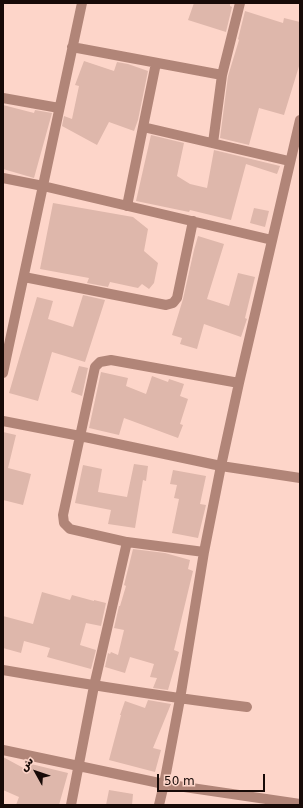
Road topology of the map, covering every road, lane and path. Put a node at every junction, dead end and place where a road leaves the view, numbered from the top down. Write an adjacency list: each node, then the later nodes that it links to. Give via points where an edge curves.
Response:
1 (82, 3): 3 (street)
2 (240, 3): 5 (street)
3 (72, 47): 4 (street); 7 (street)
4 (156, 63): 5 (street); 9 (street)
5 (222, 75): 10 (street)
6 (3, 98): 7 (street)
7 (59, 108): 13 (street)
8 (300, 120): 11 (street)
9 (143, 127): 10 (street); 14 (street)
10 (213, 143): 11 (street)
11 (290, 161): 16 (street)
12 (3, 178): 13 (street)
13 (43, 186): 14 (street); 17 (street)
14 (127, 206): 15 (street)
15 (193, 221): 16 (street); 17 (street, via 177,298 173,303 166,305)
16 (272, 240): 20 (street)
17 (24, 277): 18 (street)
18 (6, 341): 19 (street)
19 (3, 373)
20 (239, 383): 22 (street, via 111,360 100,362 95,367); 23 (street)
21 (3, 421): 22 (street)
22 (80, 436): 23 (street); 25 (street, via 63,515 64,523 70,529)
23 (221, 466): 24 (street); 26 (street)
24 (300, 478)
25 (126, 542): 26 (street); 28 (street)
26 (204, 552): 29 (street)
27 (3, 670): 28 (street)
28 (94, 686): 29 (street); 32 (street)
29 (180, 699): 30 (street); 33 (street)
30 (247, 707)
31 (3, 750): 32 (street)
32 (78, 766): 33 (street); 35 (street)
33 (164, 784): 34 (street); 36 (street)
34 (300, 804)
35 (71, 805)
36 (159, 805)

